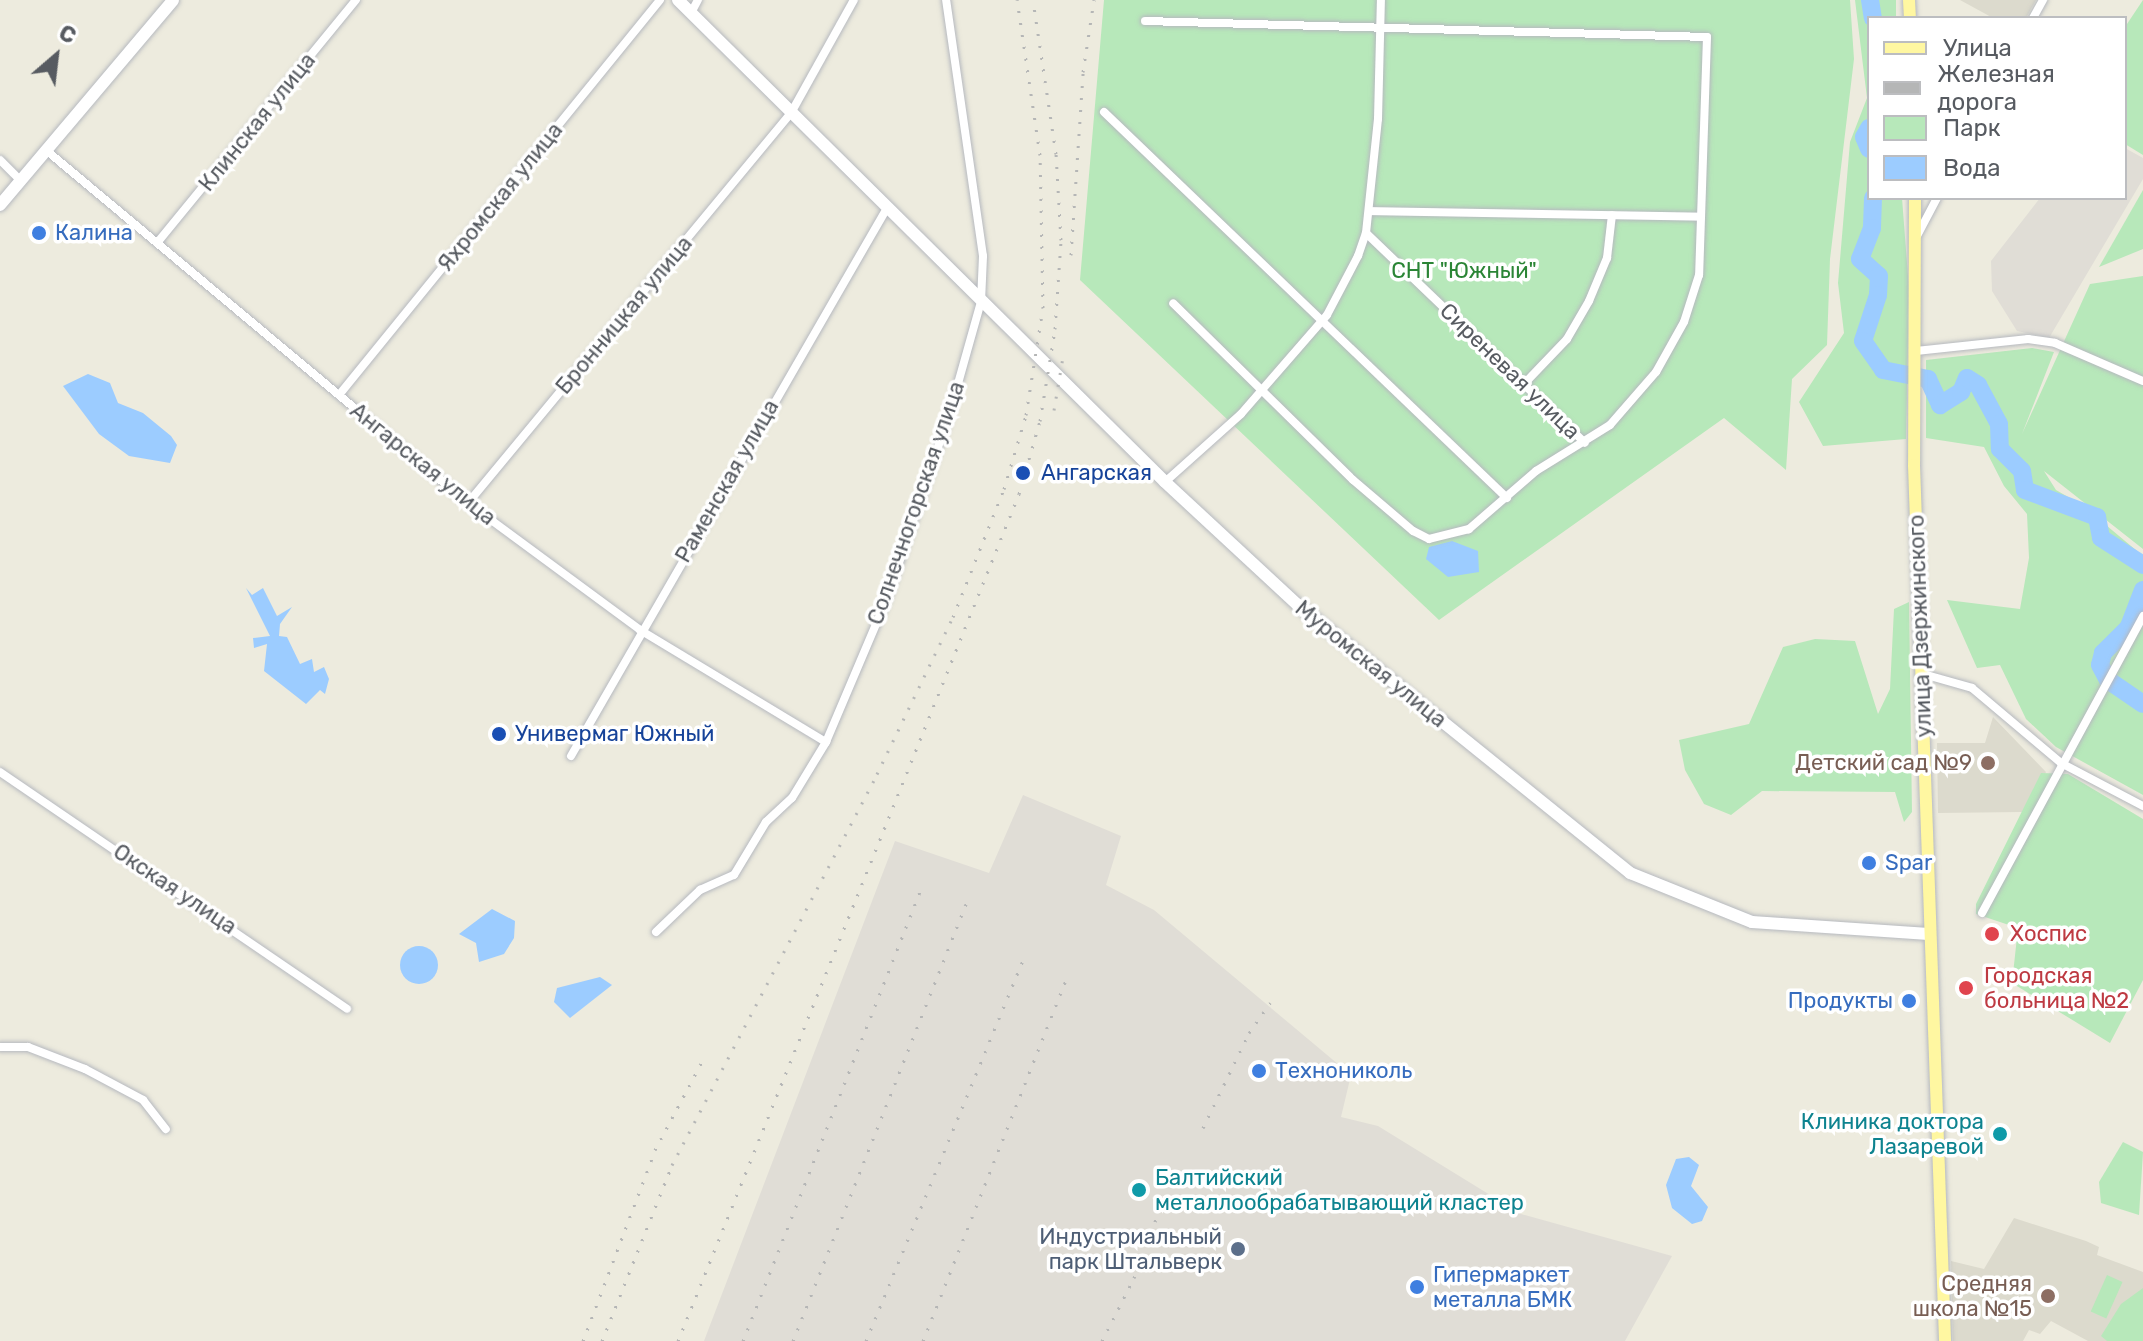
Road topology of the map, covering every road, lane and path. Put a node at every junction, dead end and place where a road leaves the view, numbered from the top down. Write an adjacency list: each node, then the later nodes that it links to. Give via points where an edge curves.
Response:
1 (173, 0): 14 (main road)
2 (356, 0): 26 (street, Клинская улица)
3 (660, 0): 34 (street, Яхромская улица)
4 (678, 0): 9 (main road)
5 (698, 0): 9 (street)
6 (854, 0): 13 (street)
7 (946, 0): 27 (street, Солнечногорская улица, via 983,256)
8 (1381, 0): 11 (street)
9 (691, 13): 13 (main road)
10 (1145, 21): 11 (street)
11 (1379, 27): 21 (street); 23 (street, via 1707,37)
12 (1104, 112): 29 (street)
13 (791, 113): 20 (main road); 38 (street, Бронницкая улица)
14 (47, 151): 16 (main road); 26 (street, Ангарская улица)
15 (0, 160): 16 (street)
16 (21, 181): 19 (main road)
17 (1915, 200): 25 (main road, улица Дзержинского)
18 (1936, 200): 25 (street)
19 (0, 205)
20 (887, 208): 27 (main road, Муромская улица); 40 (street, Раменская улица)
21 (1369, 211): 22 (street); 24 (street)
22 (1612, 215): 23 (street); 32 (street, via 1607,258 1589,301 1567,339)
23 (1701, 217): 35 (street, via 1699,275 1671,347 1638,396)
24 (1366, 233): 29 (street); 32 (street, Сиреневая улица)
25 (1916, 237): 30 (main road, улица Дзержинского)
26 (157, 243): 34 (street, Ангарская улица)
27 (981, 302): 36 (main road, Муромская улица); 42 (street, Солнечногорская улица, via 887,598)
28 (1173, 303): 33 (street)
29 (1323, 319): 33 (street); 37 (street)
30 (1916, 351): 31 (street, via 2028,339 2055,343); 41 (main road, улица Дзержинского)
31 (2143, 381)
32 (1524, 384): 35 (street, Сиреневая улица)
33 (1261, 392): 36 (street); 37 (street, via 1388,511 1429,539 1469,529)
34 (339, 395): 38 (street, Ангарская улица)
35 (1585, 443): 37 (street, via 1536,471)
36 (1165, 482): 49 (main road, Муромская улица, via 1331,633 1630,873 1752,922)
37 (1507, 498)
38 (468, 503): 40 (street, Ангарская улица)
39 (2143, 616): 44 (street)
40 (640, 630): 42 (street, Ангарская улица); 43 (street, Раменская улица)
41 (1923, 674): 44 (street, via 1972,688); 49 (main road, улица Дзержинского)
42 (826, 742): 48 (street, Солнечногорская улица, via 734,875 700,890)
43 (571, 756)
44 (2061, 763): 46 (street); 47 (street)
45 (0, 772): 50 (street, Окская улица)
46 (2143, 806)
47 (1982, 913)
48 (656, 932)
49 (1929, 934): 53 (main road, улица Дзержинского)
50 (347, 1009)
51 (0, 1047): 52 (street, via 28,1047 85,1069 143,1100)
52 (166, 1129)
53 (1945, 1341)

